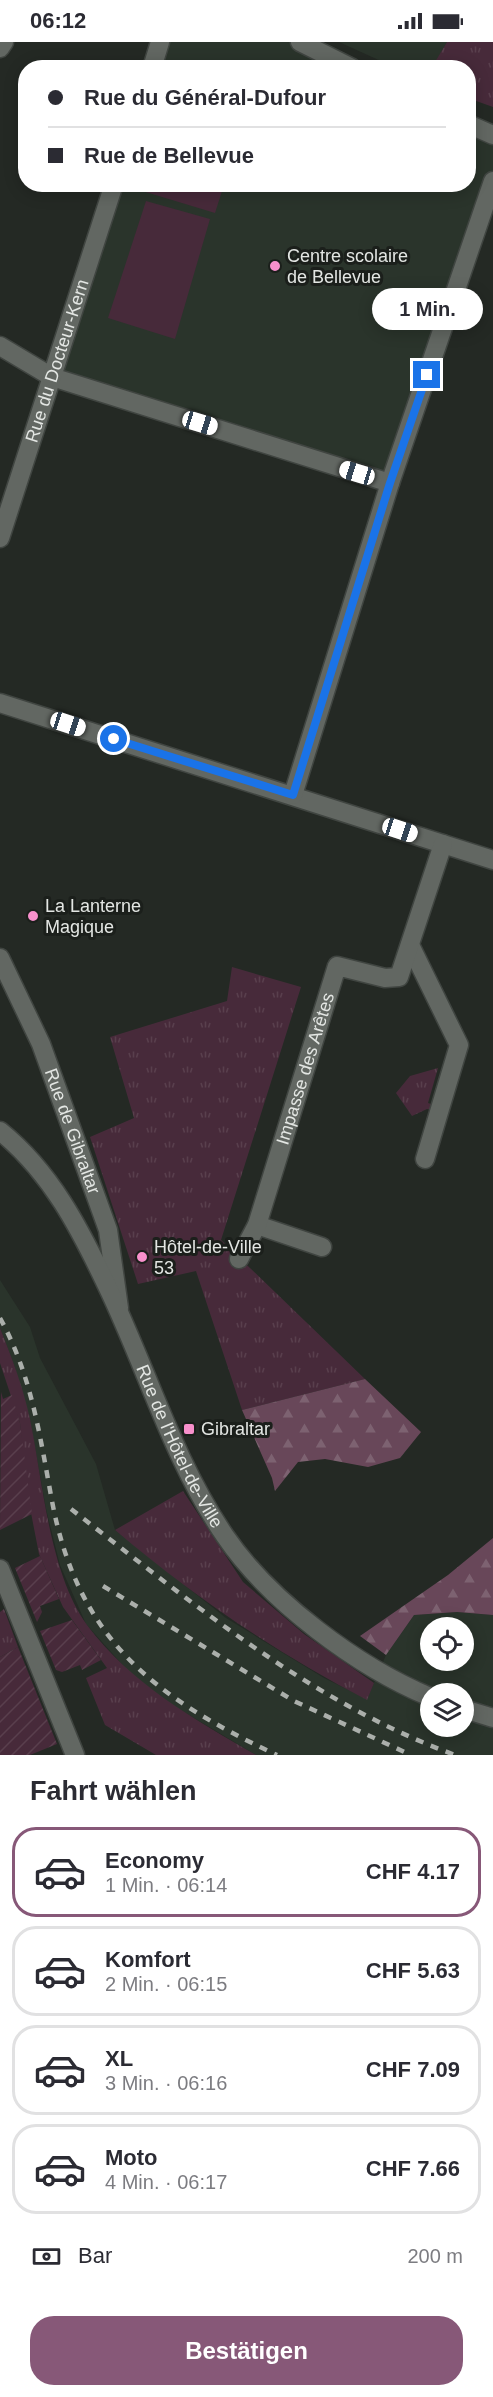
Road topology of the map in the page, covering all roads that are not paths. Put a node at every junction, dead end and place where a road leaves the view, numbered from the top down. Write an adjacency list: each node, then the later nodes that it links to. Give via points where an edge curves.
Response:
1 (4, 42): 4 (street)
2 (160, 42): 5 (street)
3 (300, 42): 6 (street)
4 (0, 48)
5 (154, 60)
6 (336, 60)
7 (476, 128): 8 (street)
8 (493, 135)
9 (493, 181): 13 (street)
10 (111, 192): 12 (street, Rue du Docteur-Kern)
11 (0, 346): 12 (street)
12 (52, 376): 13 (street); 14 (street, Rue du Docteur-Kern)
13 (390, 483): 16 (street)
14 (0, 538)
15 (0, 703): 16 (street)
16 (293, 795): 17 (street)
17 (443, 844): 18 (street); 19 (street, Impasse des Arêtes)
18 (493, 860)
19 (410, 945): 22 (street, via 459,1045); 23 (street, Impasse des Arêtes, via 399,977 385,978 338,966)
20 (0, 958): 26 (street, Rue de Gibraltar, via 41,1044 108,1230)
21 (0, 1131): 26 (street, Rue de l'Hôtel-de-Ville, via 36,1166 60,1197)
22 (425, 1159)
23 (257, 1225): 24 (street); 25 (street, Impasse des Arêtes)
24 (322, 1247)
25 (239, 1259)
26 (120, 1313): 28 (street, Rue de l'Hôtel-de-Ville, via 182,1458 226,1538 291,1607 355,1658)
27 (0, 1569): 31 (street)
28 (420, 1693)
29 (474, 1712): 30 (street)
30 (493, 1718)
31 (75, 1755)

